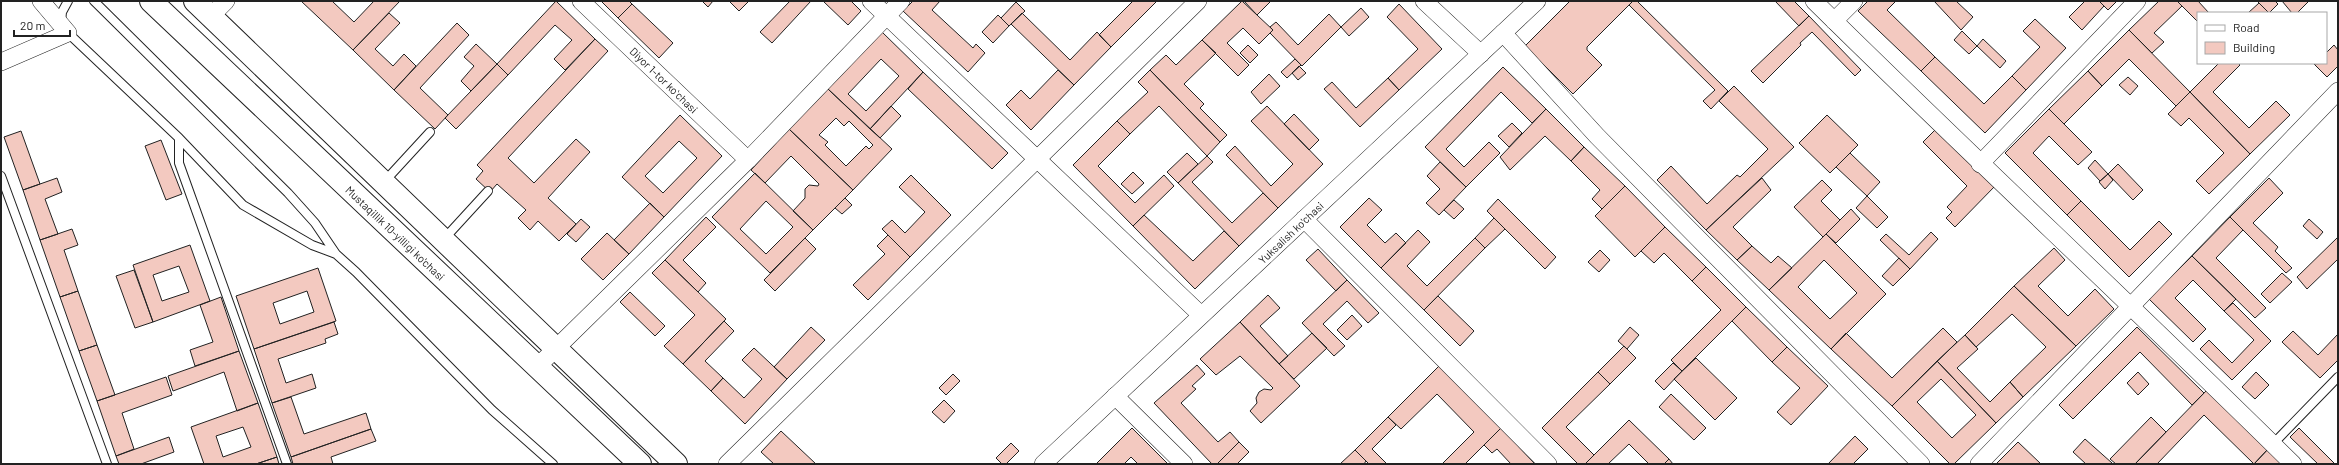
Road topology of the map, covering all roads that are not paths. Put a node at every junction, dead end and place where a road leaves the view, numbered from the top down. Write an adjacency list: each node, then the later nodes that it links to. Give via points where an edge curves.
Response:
1 (41, 1): 19 (street)
2 (68, 1): 19 (lane, via 62,12)
3 (94, 1): 34 (lane, via 288,193 315,223)
4 (151, 1): 38 (main road, Mustaqillik 10-yilligi ko'chasi)
5 (196, 1): 16 (main road)
6 (226, 1): 16 (street)
7 (581, 1): 26 (street, Diyor 1-tor koʻchasi)
8 (871, 1): 17 (street)
9 (901, 1): 17 (street)
10 (1198, 1): 27 (street)
11 (1424, 1): 21 (street)
12 (1537, 1): 20 (street, Yuksalish ko'chasi)
13 (1814, 1): 18 (street)
14 (1854, 1): 18 (street)
15 (2137, 1): 28 (street)
16 (211, 16): 30 (main road)
17 (886, 16): 26 (street); 27 (street)
18 (1834, 21): 28 (street)
19 (64, 28): 22 (street); 25 (lane)
20 (1503, 33): 21 (street, Yuksalish ko'chasi); 51 (street, via 1597,136)
21 (1481, 54): 32 (street, Yuksalish ko'chasi)
22 (1, 62)
23 (2338, 92): 35 (street)
24 (430, 132): 30 (lane)
25 (179, 138): 34 (lane, via 243,205 299,239); 43 (lane, via 179,164)
26 (748, 160): 37 (street)
27 (1037, 160): 36 (street); 47 (street)
28 (1980, 164): 35 (street)
29 (1, 176): 42 (lane)
30 (384, 182): 33 (main road)
31 (488, 191): 33 (lane)
32 (1304, 219): 36 (street, Yuksalish ko'chasi); 50 (street)
33 (444, 240): 37 (main road)
34 (336, 254): 44 (lane, via 492,410)
35 (2133, 306): 41 (street); 52 (street)
36 (1201, 315): 40 (street, Yuksalish ko'chasi)
37 (556, 348): 38 (street); 46 (main road)
38 (538, 366): 45 (main road, Mustaqillik 10-yilligi ko'chasi)
39 (2338, 377): 41 (lane)
40 (1115, 396): 48 (street, Yuksalish ko'chasi); 49 (street)
41 (2273, 444): 53 (street)
42 (107, 464)
43 (287, 464)
44 (553, 464)
45 (640, 464)
46 (676, 464)
47 (727, 464)
48 (1043, 464)
49 (1184, 464)
50 (1548, 464)
51 (1921, 464)
52 (1979, 464)
53 (2293, 464)

